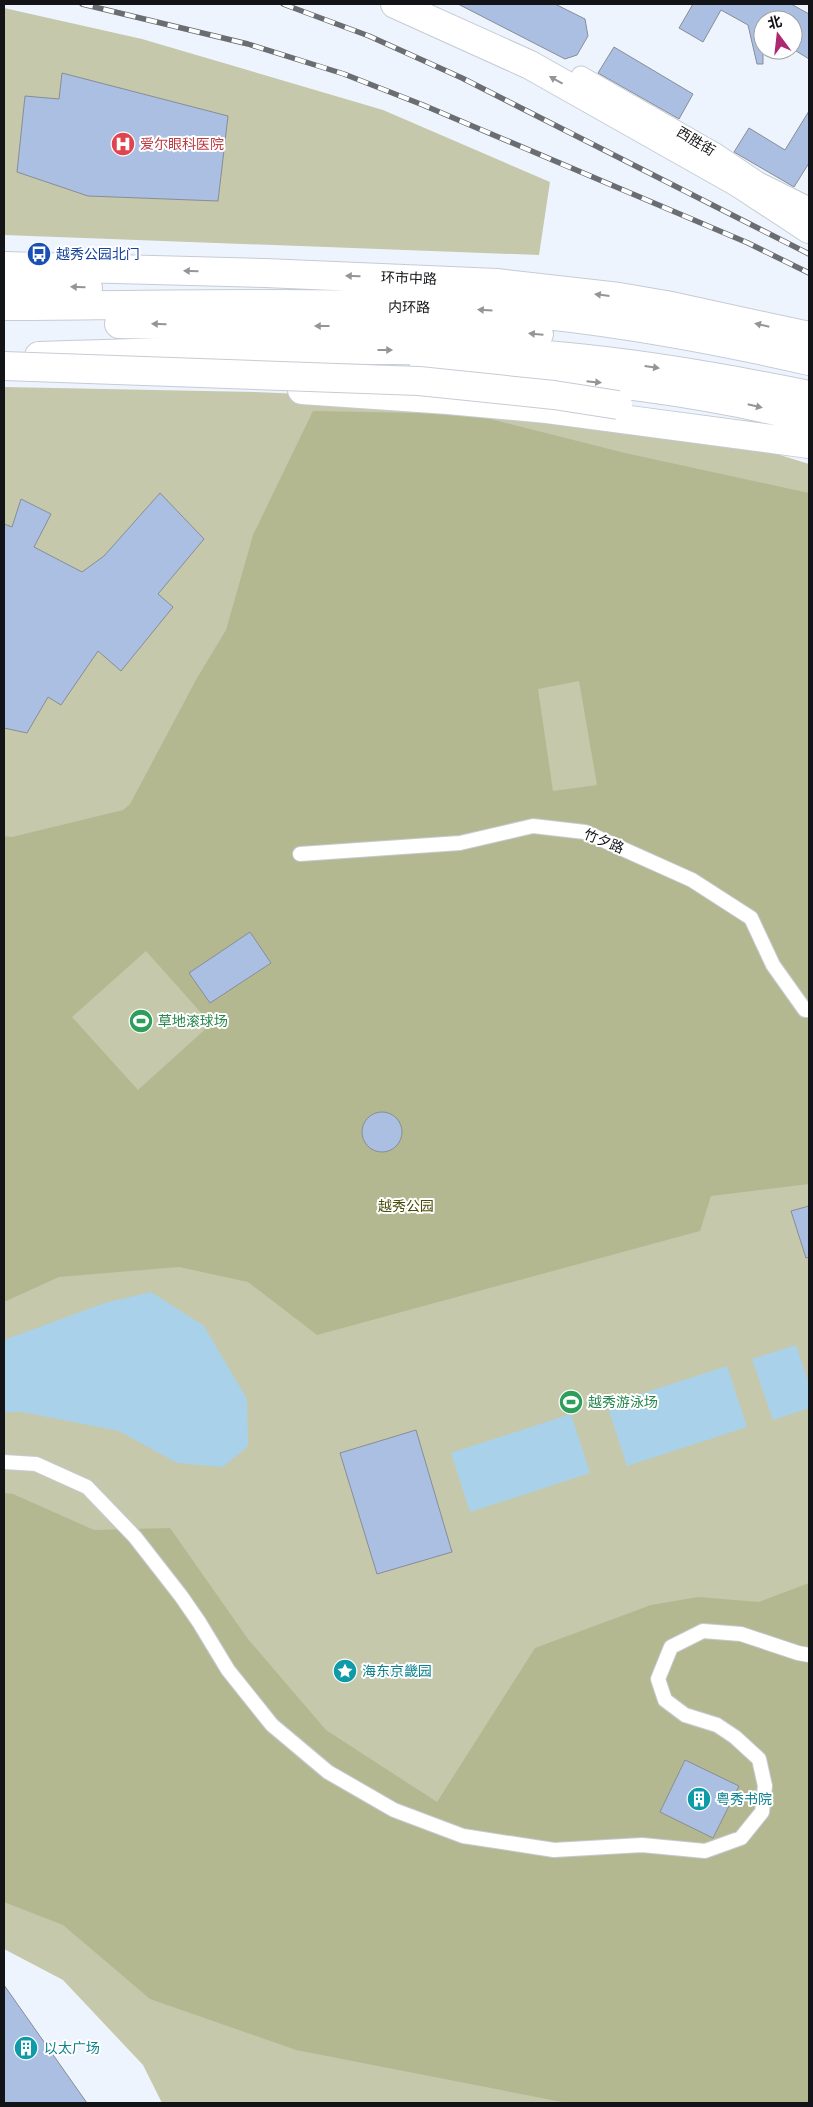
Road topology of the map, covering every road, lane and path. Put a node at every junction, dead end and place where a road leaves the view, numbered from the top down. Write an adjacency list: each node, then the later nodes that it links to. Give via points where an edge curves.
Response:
1 (394, 4): 4 (highway, one-way to 1, via 740,183 530,65)
2 (581, 76): 3 (street, 西胜街)
3 (809, 207)
4 (809, 229)
5 (4, 266): 10 (highway, 环市中路, one-way to 5, via 619,296 496,283)
6 (4, 285): 8 (highway, one-way to 6, via 218,292)
7 (4, 306): 8 (highway, 内环路)
8 (424, 306): 13 (highway, 内环路, one-way to 8, via 615,324)
9 (4, 323): 15 (highway, one-way to 9, via 691,351 519,332 388,326)
10 (809, 336)
11 (4, 359): 12 (highway); 16 (highway, one-way to 16, via 213,350 516,353 700,374)
12 (36, 361): 17 (highway, one-way to 17, via 498,374 650,388); 19 (highway, via 117,383 356,393 487,403)
13 (809, 361)
14 (4, 366): 18 (highway, bridge, via 419,381 554,395)
15 (809, 374)
16 (809, 395)
17 (809, 419)
18 (809, 434)
19 (809, 444)
20 (300, 854): 21 (street, 竹夕路, via 460,843 533,826 585,832 692,880 751,918 773,965 805,1010)
21 (809, 1010)
22 (4, 1462): 23 (street, via 36,1464 87,1487 135,1537 181,1596 228,1670 272,1725 328,1772 394,1810 463,1836 554,1850 642,1845 705,1851 741,1838 762,1812 765,1786 759,1759 717,1725 685,1715 665,1700 658,1679 671,1647 703,1631 741,1634)
23 (809, 1655)

